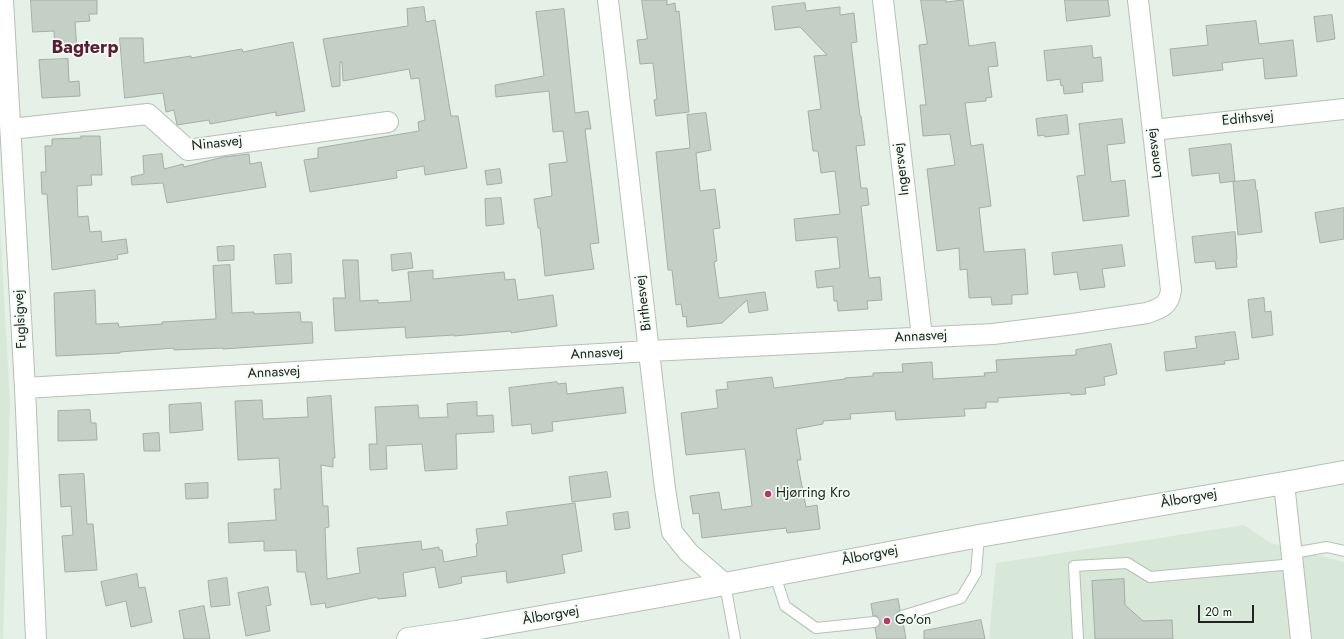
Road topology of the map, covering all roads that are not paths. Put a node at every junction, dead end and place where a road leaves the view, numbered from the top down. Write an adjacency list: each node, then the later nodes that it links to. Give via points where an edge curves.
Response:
1 (3, 0): 7 (street, Fuglsigvej)
2 (608, 0): 11 (street, Birthesvej)
3 (883, 0): 10 (street, Ingersvej)
4 (1138, 0): 8 (street, Lonesvej)
5 (1344, 108): 8 (street, Edithsvej)
6 (388, 122): 7 (street, Ninasvej, via 188,150 148,114)
7 (11, 129): 12 (street, Fuglsigvej)
8 (1153, 130): 9 (street, Lonesvej, via 1171,290)
9 (1166, 305): 10 (street, Annasvej, via 1147,313 1073,324 993,334)
10 (922, 337): 11 (street, Annasvej)
11 (650, 351): 12 (street, Annasvej); 19 (street, Birthesvej, via 672,532 689,553)
12 (25, 388): 23 (street, Fuglsigvej)
13 (1344, 472): 14 (main road, Ålborgvej)
14 (1284, 483): 15 (main road, Ålborgvej); 17 (street)
15 (979, 536): 18 (main road, Ålborgvej); 20 (lane, via 976,573 961,598)
16 (1344, 551): 17 (lane, via 1327,547)
17 (1293, 558): 27 (lane, via 1150,577 1127,563 1074,566); 28 (street)
18 (775, 575): 19 (main road, Ålborgvej); 21 (lane, via 785,606 816,628)
19 (725, 584): 22 (main road, Ålborgvej); 26 (lane)
20 (902, 616)
21 (874, 622)
22 (456, 636): 24 (main road, Ålborgvej); 25 (main road, Ålborgvej)
23 (36, 639)
24 (408, 639)
25 (434, 639)
26 (735, 639)
27 (1078, 639)
28 (1301, 639)

